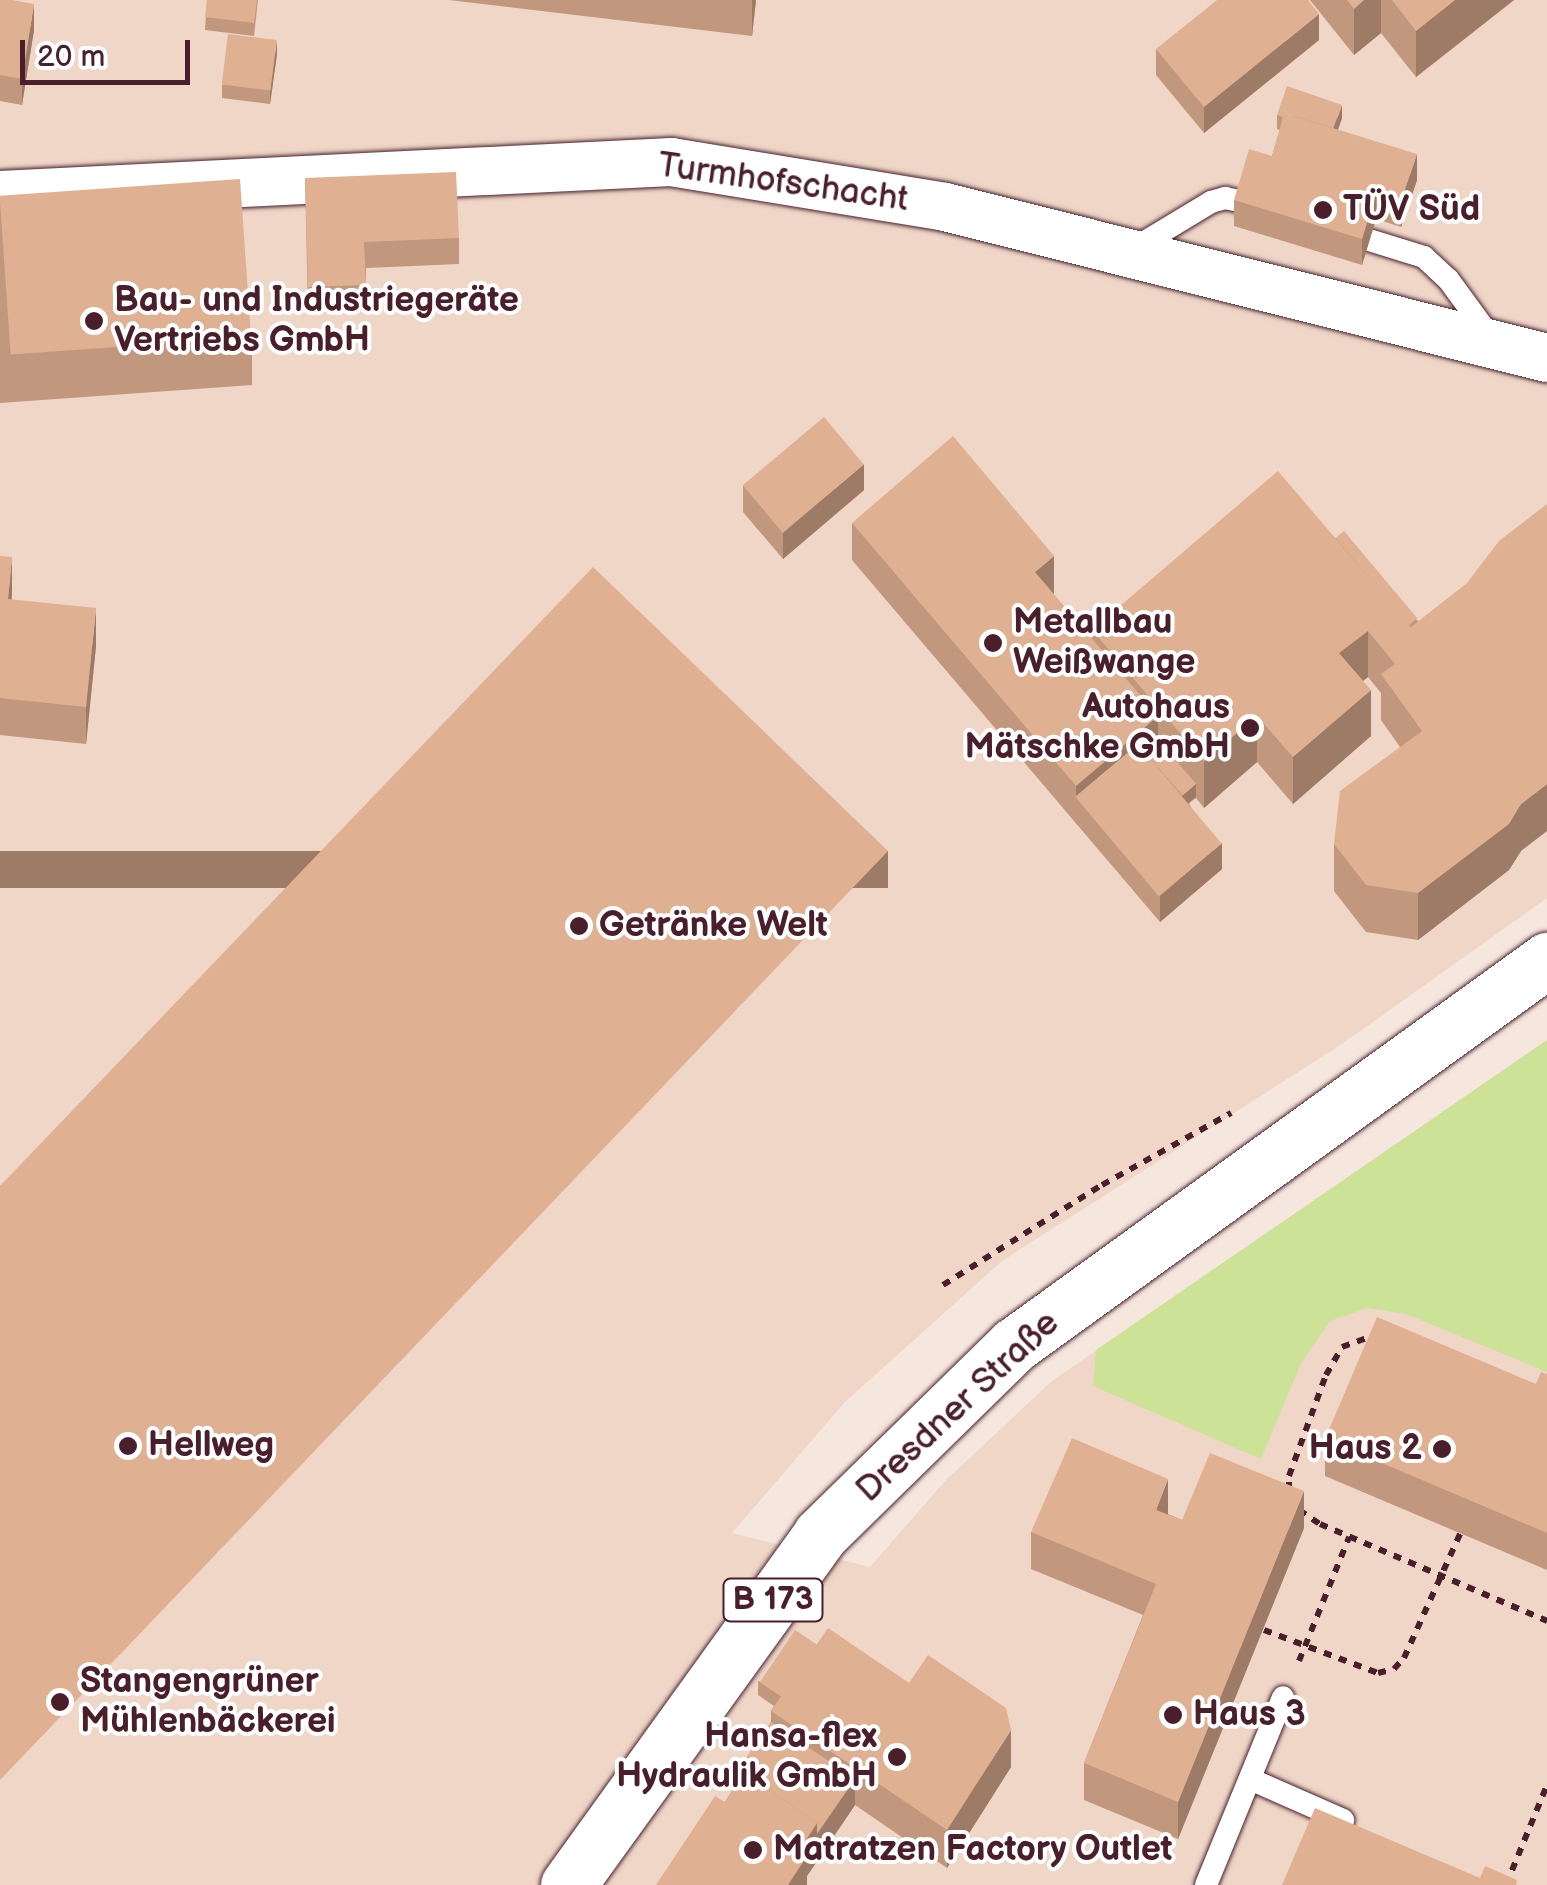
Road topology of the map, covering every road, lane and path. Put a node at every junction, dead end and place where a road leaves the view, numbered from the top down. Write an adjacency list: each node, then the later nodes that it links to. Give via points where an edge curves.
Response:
1 (0, 194): 4 (street, Turmhofschacht, via 671,162 945,206)
2 (1278, 211): 4 (lane, via 1242,200 1210,202)
3 (1315, 223): 5 (lane, via 1424,257)
4 (1124, 255): 5 (street, Turmhofschacht)
5 (1496, 345): 6 (street, Turmhofschacht)
6 (1547, 358)
7 (1547, 960): 21 (main road, Dresdner Straße / B 173, via 1014,1345 820,1535)
8 (1243, 1106): 9 (path)
9 (944, 1285)
10 (1386, 1334): 12 (path, via 1342,1347 1289,1476 1300,1513)
11 (1460, 1532): 13 (path)
12 (1349, 1536): 13 (path); 16 (path)
13 (1442, 1576): 14 (path); 16 (path, via 1394,1669 1378,1673)
14 (1547, 1620)
15 (1264, 1630): 16 (path)
16 (1305, 1646): 17 (path)
17 (1283, 1697): 18 (lane)
18 (1250, 1778): 20 (lane); 22 (lane)
19 (1547, 1785): 23 (path)
20 (1358, 1827)
21 (568, 1885)
22 (1206, 1885)
23 (1506, 1885)

